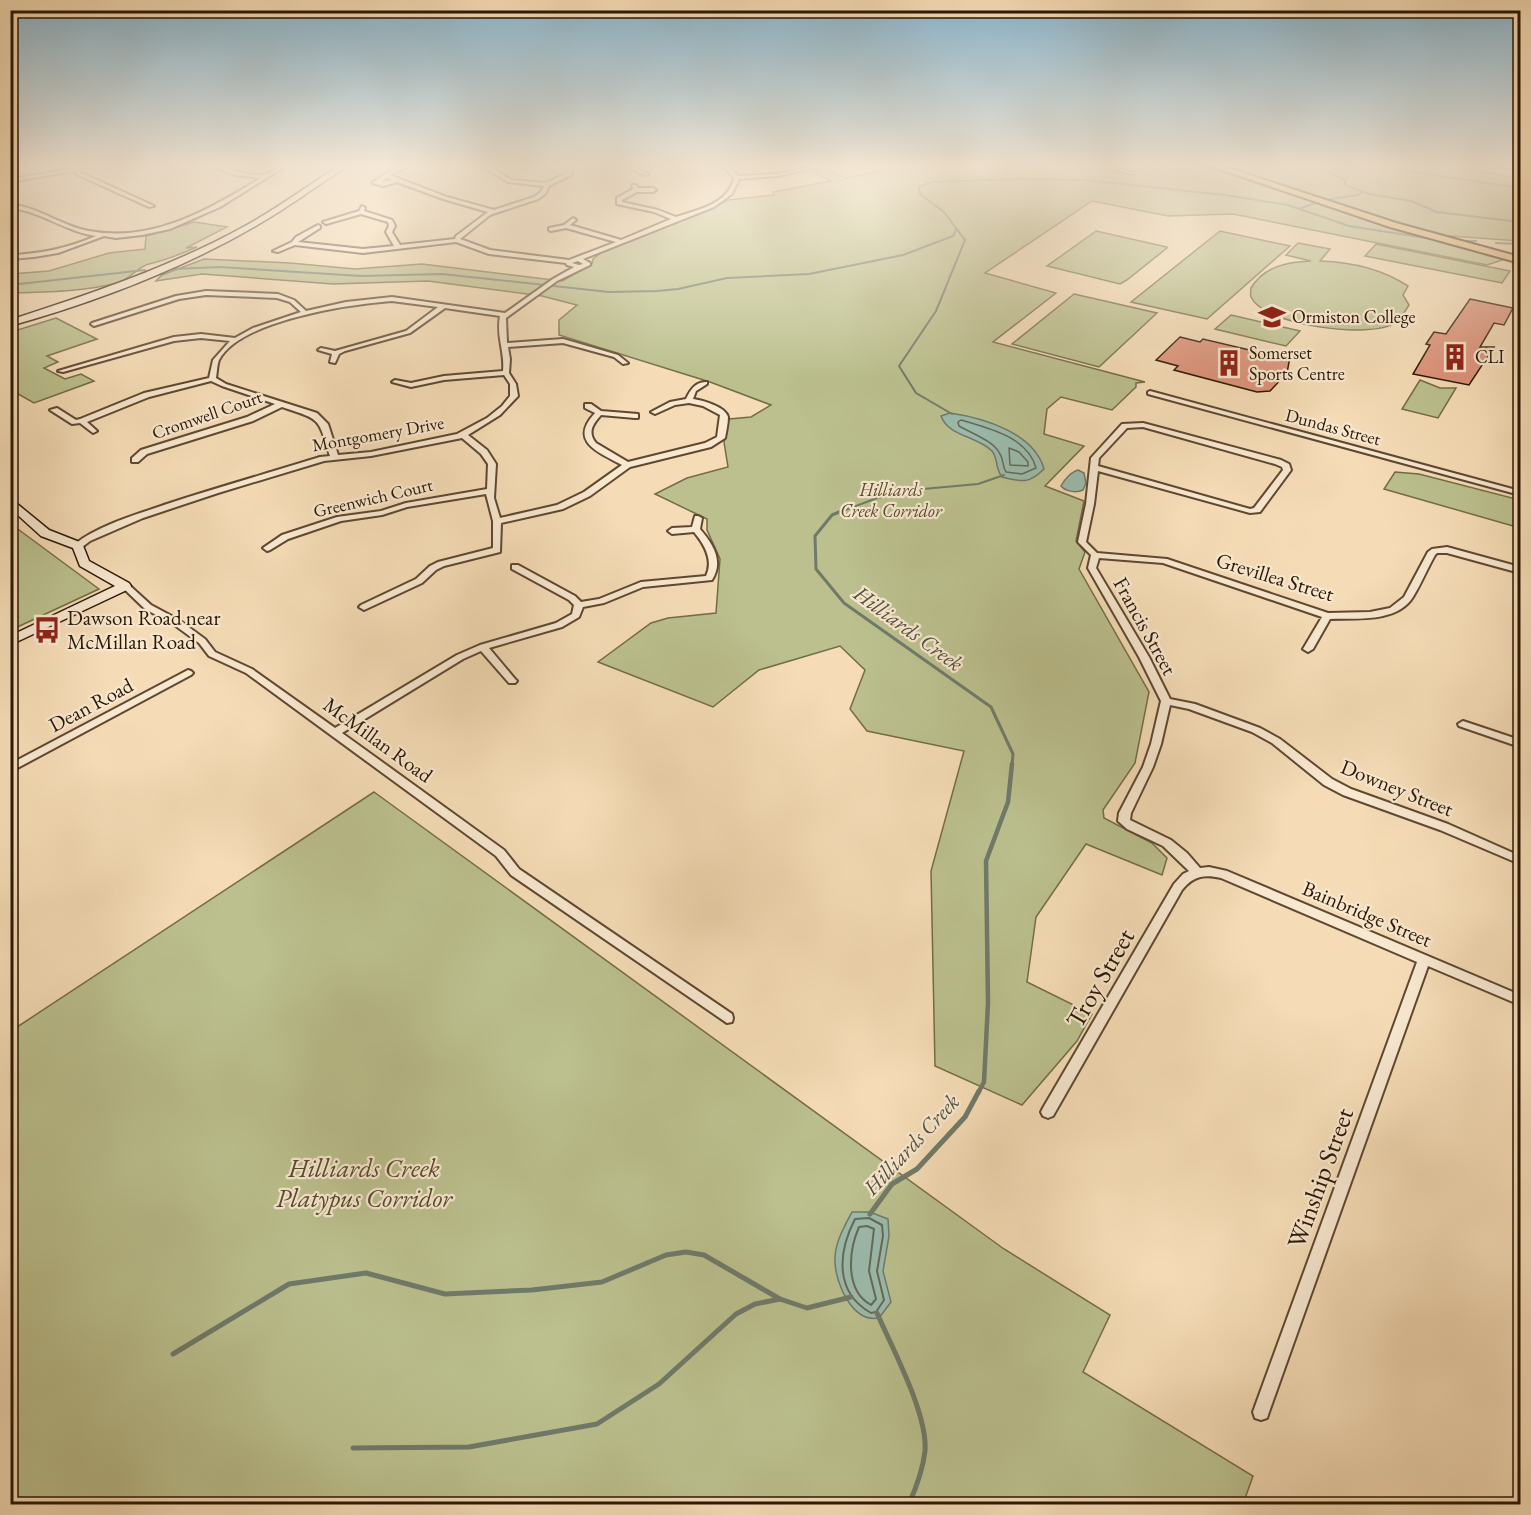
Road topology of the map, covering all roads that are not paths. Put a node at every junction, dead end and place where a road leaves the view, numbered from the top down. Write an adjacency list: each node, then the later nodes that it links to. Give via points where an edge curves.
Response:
1 (102, 235): 2 (street); 15 (street, via 54,253)
2 (113, 235)
3 (233, 235): 25 (main road, via 146,276)
4 (303, 235): 12 (street)
5 (390, 235): 13 (street)
6 (461, 235): 10 (street)
7 (597, 235): 11 (street)
8 (636, 235): 11 (street)
9 (1426, 235): 16 (main road)
10 (457, 240): 13 (street); 18 (street, via 489,252)
11 (620, 241): 17 (street)
12 (294, 243): 13 (street, via 363,251); 14 (street)
13 (398, 247)
14 (276, 251)
15 (10, 257)
16 (1521, 260)
17 (582, 262): 18 (street); 19 (street)
18 (570, 264): 19 (street)
19 (567, 273): 24 (street)
20 (165, 295): 21 (street)
21 (173, 298): 23 (street, via 206,292 270,295 292,301); 26 (street)
22 (444, 306): 23 (street, via 392,299); 24 (street); 30 (street, via 408,332)
23 (303, 311): 27 (street)
24 (506, 315): 28 (street, Montgomery Drive, via 502,324)
25 (10, 323)
26 (94, 324)
27 (234, 340): 33 (street, via 201,336 174,339); 35 (street, via 219,354)
28 (503, 345): 32 (street, via 563,340 616,356); 34 (street, Montgomery Drive, via 508,362)
29 (321, 350): 30 (street)
30 (336, 353): 31 (street)
31 (333, 362)
32 (625, 363)
33 (61, 371)
34 (506, 373): 38 (street); 50 (street, Montgomery Drive, via 513,384 511,401)
35 (212, 379): 42 (street); 48 (street, via 147,395)
36 (395, 382): 38 (street)
37 (705, 383): 41 (street, via 693,390)
38 (411, 385): 39 (street)
39 (407, 393)
40 (1150, 393): 56 (street, Dundas Street)
41 (689, 399): 45 (street, via 671,402); 53 (street, via 723,414 718,440)
42 (279, 405): 51 (street, via 320,419); 52 (street, Cromwell Court, via 250,419 140,449)
43 (588, 406): 46 (street)
44 (54, 410): 48 (street, via 75,422)
45 (655, 412)
46 (599, 413): 47 (street); 53 (street, via 587,427 588,440)
47 (635, 416)
48 (82, 421): 49 (street)
49 (93, 431)
50 (463, 435): 51 (street, Montgomery Drive, via 371,454); 55 (street, via 489,458)
51 (334, 456): 62 (street, Montgomery Drive, via 215,490 153,512)
52 (135, 460)
53 (627, 465): 59 (street, via 574,501 544,512)
54 (1093, 467): 54 (street, Francis Street, via 1250,511 1257,510 1287,470 1278,462 1132,424 1125,426 1095,458); 64 (street, Francis Street, via 1082,542)
55 (490, 491): 59 (street); 63 (street, Greenwich Court, via 340,519 285,537)
56 (1521, 493)
57 (10, 501): 62 (main road, via 45,533)
58 (698, 518): 60 (street)
59 (497, 521): 69 (street, via 497,550 441,564 419,581)
60 (696, 530): 61 (street); 68 (street, via 711,551 714,564 709,578 641,585)
61 (672, 531)
62 (78, 546): 67 (main road, McMillan Road, via 84,563)
63 (267, 548)
64 (1095, 555): 70 (street, Grevillea Street, via 1164,561); 76 (street, Francis Street, via 1092,568)
65 (515, 567): 68 (street)
66 (1521, 570): 70 (street, Grevillea Street, via 1447,550 1435,551 1408,598 1393,610)
67 (125, 586): 71 (main road); 78 (street, McMillan Road, via 148,607 202,641 212,654 249,671)
68 (579, 605): 72 (street, via 576,615 559,625)
69 (364, 607)
70 (1327, 616): 73 (street)
71 (10, 641)
72 (483, 647): 75 (street); 78 (street, via 452,661)
73 (1308, 649)
74 (188, 673): 80 (street, Dean Road)
75 (512, 681)
76 (1166, 700): 81 (street, Downey Street, via 1256,730 1347,792); 82 (street, Francis Street, via 1156,744 1124,821 1176,849)
77 (1463, 724): 79 (street)
78 (335, 733): 85 (street, McMillan Road, via 492,848 515,872)
79 (1521, 744)
80 (10, 769)
81 (1521, 860)
82 (1196, 871): 83 (street, Bainbridge Street, via 1223,874); 86 (street, Troy Street, via 1178,887)
83 (1424, 960): 84 (street, Bainbridge Street); 87 (street, Winship Street)
84 (1521, 1000)
85 (727, 1018)
86 (1048, 1112)
87 (1261, 1412)

